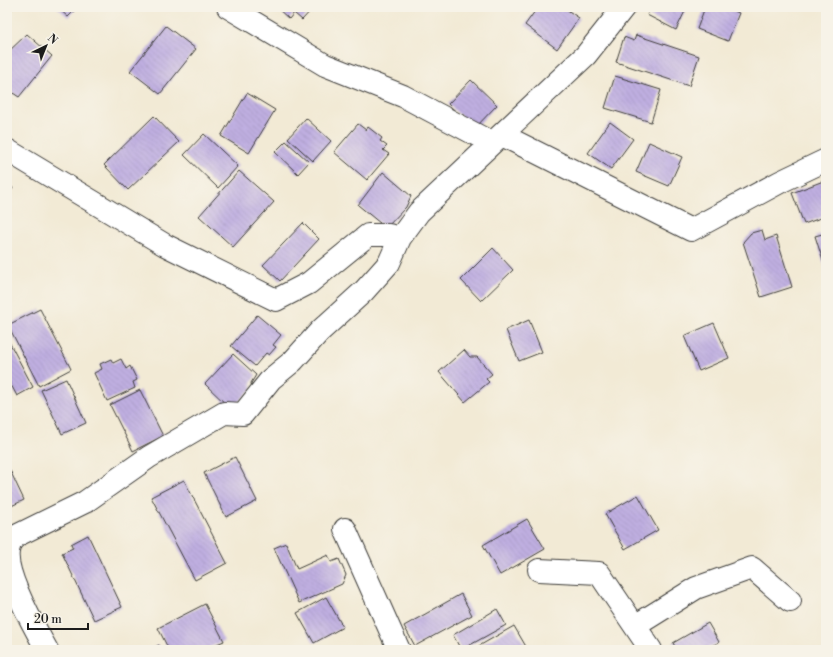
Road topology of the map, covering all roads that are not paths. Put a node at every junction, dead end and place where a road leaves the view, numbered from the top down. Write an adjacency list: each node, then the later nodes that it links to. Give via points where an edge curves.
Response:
1 (228, 7): 3 (street, via 325,65 403,96)
2 (624, 7): 3 (street, via 586,55)
3 (497, 139): 5 (street, via 691,230); 6 (street, via 419,212)
4 (7, 150): 6 (street, via 165,245 276,300 309,283 368,235)
5 (826, 160)
6 (400, 238): 11 (street, via 389,263 293,361 271,379 243,414 224,414 149,457 85,502 18,535 12,541 8,547 8,560 14,586)
7 (346, 529): 12 (street)
8 (539, 570): 10 (street, via 599,572)
9 (790, 601): 10 (street, via 752,568 696,588)
10 (635, 626): 13 (street)
11 (46, 650)
12 (399, 650)
13 (651, 650)

